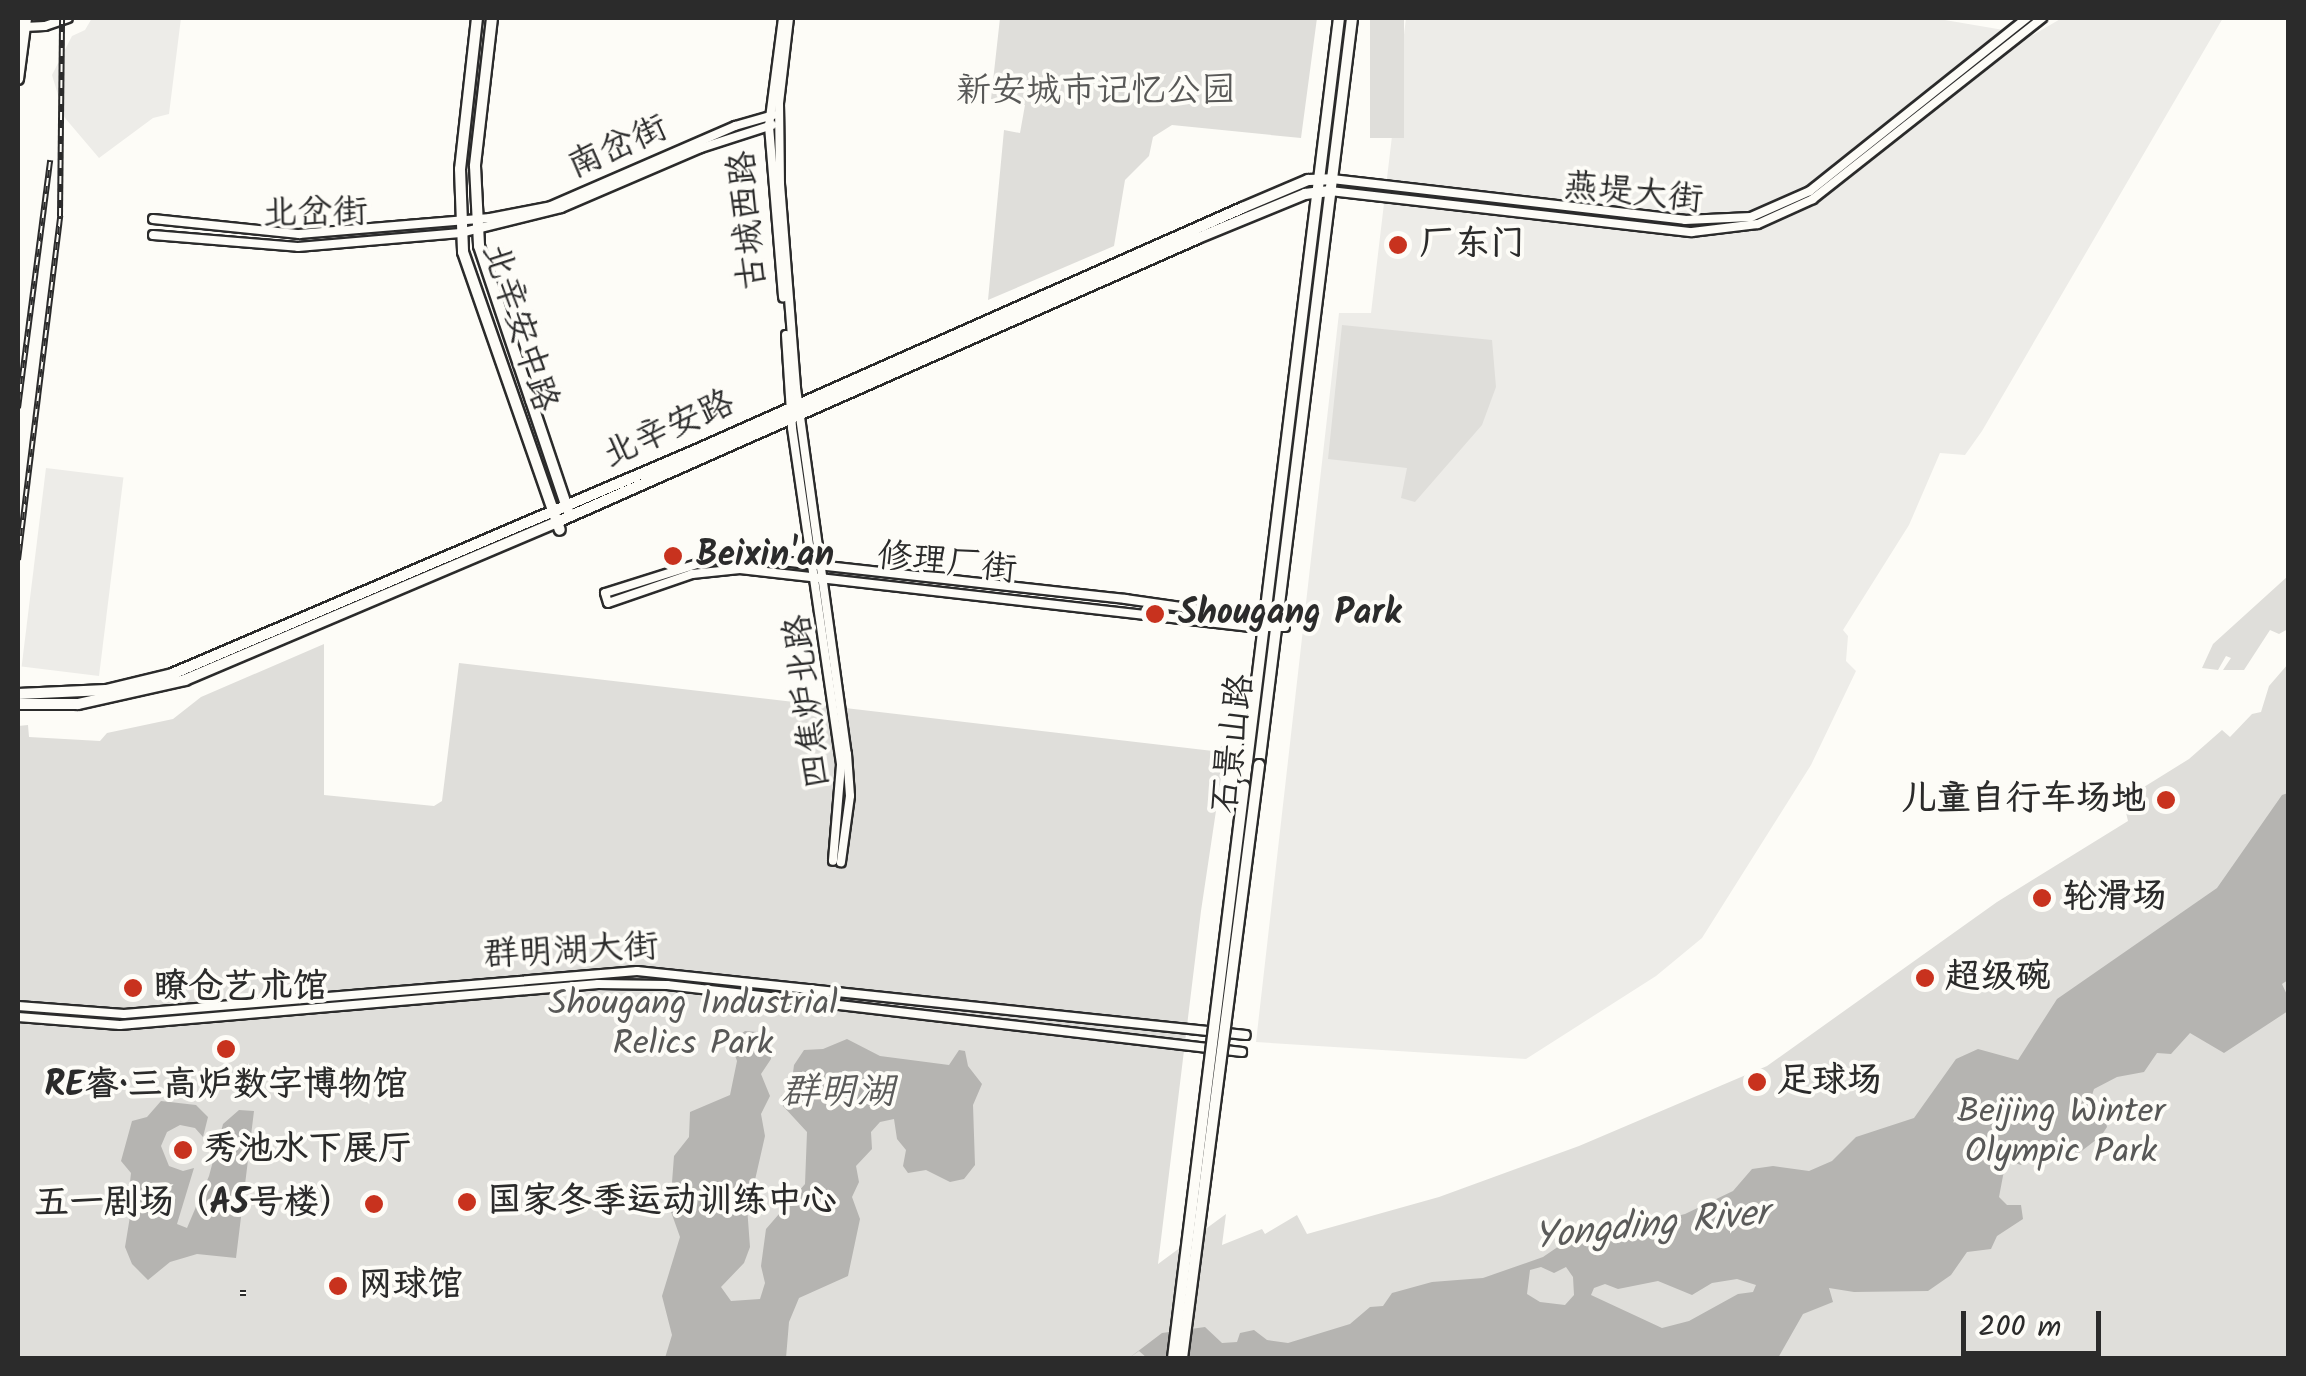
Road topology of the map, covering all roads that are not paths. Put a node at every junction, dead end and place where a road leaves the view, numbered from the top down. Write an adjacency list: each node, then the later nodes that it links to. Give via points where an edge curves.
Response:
1 (68, 18): 9 (main road)
2 (476, 18): 16 (main road, 北辛安中路)
3 (492, 18): 17 (main road, 北辛安中路, via 475,166)
4 (786, 18): 11 (main road, 古城西路)
5 (1339, 18): 12 (main road, 石景山路)
6 (1352, 18): 13 (main road, 石景山路)
7 (2026, 18): 13 (main road, 燕堤大街, via 1810,191 1751,217 1685,220)
8 (2042, 18): 13 (main road, 燕堤大街, via 1813,198 1758,224 1692,232)
9 (22, 22): 10 (main road)
10 (18, 79)
11 (774, 120): 17 (main road, 南岔街, via 561,208); 20 (main road, 古城西路)
12 (1318, 178): 13 (main road, 北辛安路); 14 (main road, 石景山路); 20 (main road, 北辛安路)
13 (1331, 185): 14 (main road, 北辛安路); 25 (main road, 石景山路)
14 (1316, 191): 20 (main road, 北辛安路); 25 (main road, 石景山路)
15 (154, 219): 16 (main road, 北岔街, via 299,234)
16 (460, 220): 17 (main road, 北岔街); 18 (main road, 北辛安中路)
17 (477, 224): 18 (main road, 北岔街); 21 (main road, 北辛安中路, via 491,290)
18 (460, 233): 19 (main road, 北岔街, via 298,247); 22 (main road, 北辛安中路)
19 (153, 234)
20 (795, 410): 21 (main road, 北辛安路); 23 (main road, 四焦炉北路)
21 (568, 511): 22 (main road, 北辛安路)
22 (556, 521): 26 (main road, 北辛安路, via 172,674 106,690); 27 (main road, 北辛安路, via 174,684 78,704)
23 (816, 565): 24 (main road, 四焦炉北路); 24 (main road, 修理厂街, via 713,558 605,594 608,603 717,570); 25 (main road, 修理厂街, via 1126,598)
24 (818, 577): 25 (main road, 修理厂街); 28 (main road, 四焦炉北路, via 849,774)
25 (1276, 623): 35 (main road, 石景山路, bridge, via 1244,786); 36 (main road, 石景山路, bridge)
26 (18, 694)
27 (18, 704)
28 (837, 862)
29 (18, 1006): 31 (main road, 群明湖大街, via 124,1014 638,971)
30 (18, 1017): 33 (main road, 群明湖大街, via 125,1025 649,984)
31 (1172, 1028): 32 (main road, 群明湖大街); 33 (main road, via 1179,1037)
32 (1246, 1035)
33 (1171, 1044): 34 (main road, 群明湖大街)
34 (1242, 1052)
35 (1172, 1358)
36 (1182, 1358)

